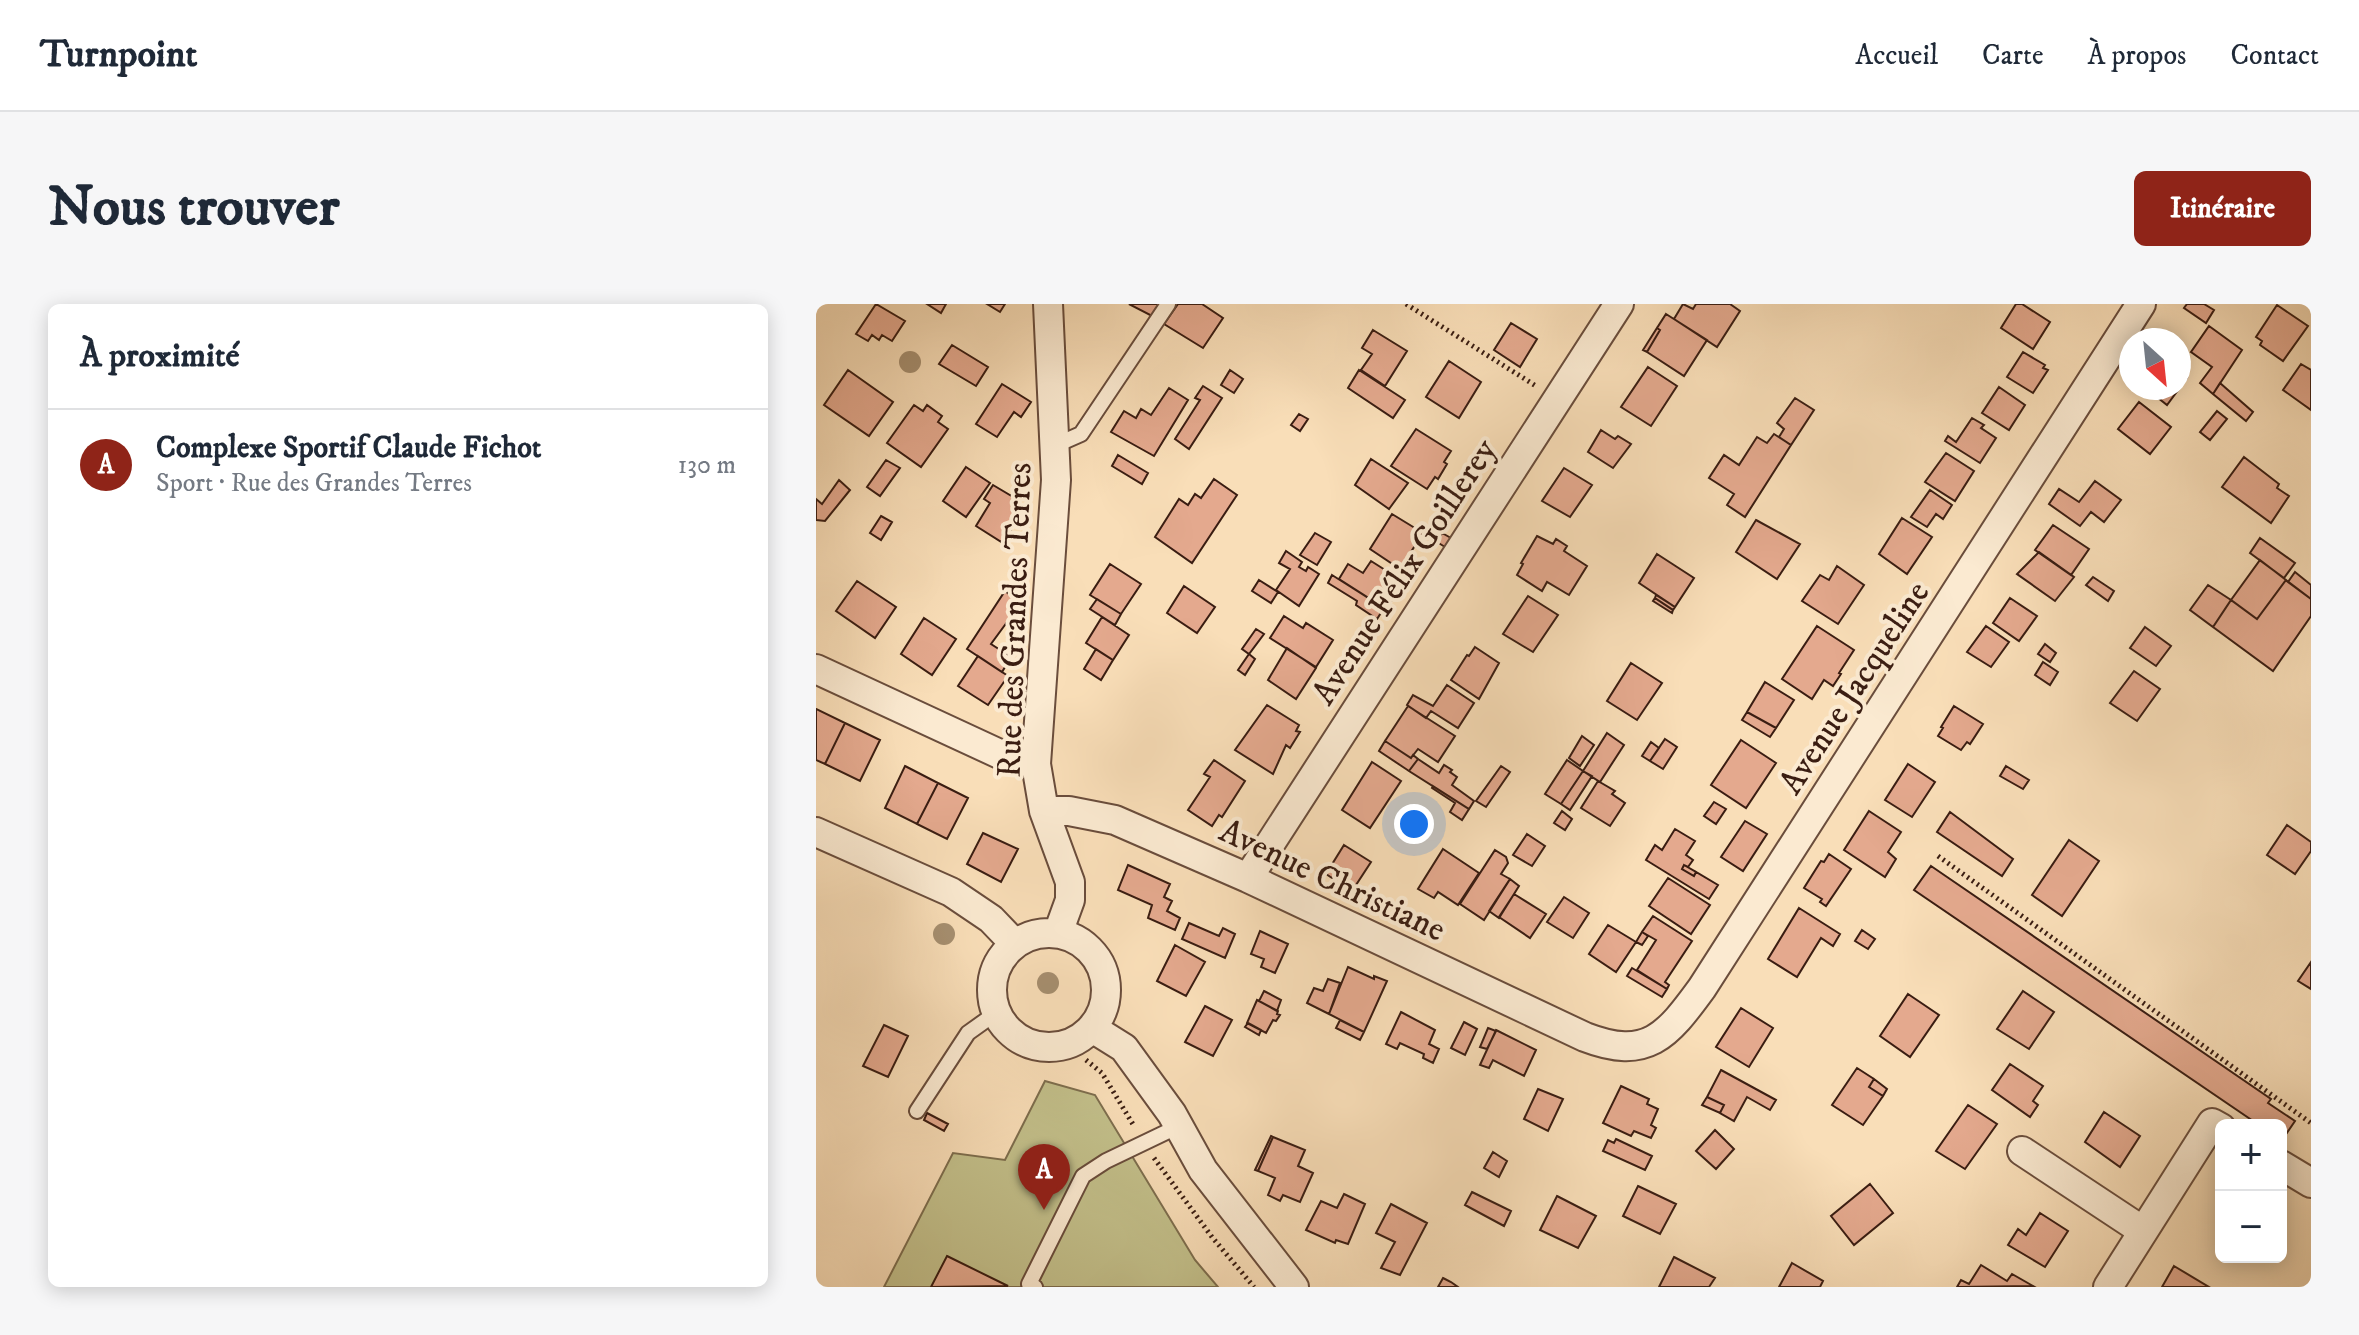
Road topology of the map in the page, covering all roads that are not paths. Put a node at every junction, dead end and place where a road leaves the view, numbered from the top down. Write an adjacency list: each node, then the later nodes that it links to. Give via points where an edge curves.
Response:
1 (1048, 304): 5 (street, Rue des Grandes Terres)
2 (1168, 304): 5 (lane, via 1081,434)
3 (1619, 304): 10 (street, Avenue Félix Goillerey)
4 (2141, 304): 15 (street, Avenue Jacqueline, via 1677,1022 1650,1043 1622,1047)
5 (1056, 445): 7 (street, Rue des Grandes Terres)
6 (816, 669): 7 (street, via 1006,757)
7 (1036, 764): 8 (street, Rue des Grandes Terres)
8 (1044, 811): 10 (street, Avenue Christiane, via 1115,820); 11 (street, Rue des Grandes Terres, via 1070,882 1070,900)
9 (816, 832): 12 (street, via 951,892 991,919)
10 (1248, 878): 15 (street, Avenue Christiane)
11 (1058, 933): 12 (street, via 1043,932); 14 (street, via 1088,947 1105,977 1102,1013)
12 (1014, 943): 13 (street, via 993,975)
13 (996, 1013): 14 (street, via 1006,1029 1040,1047 1067,1044); 16 (lane, via 968,1033)
14 (1092, 1028): 18 (street, via 1124,1048)
15 (1585, 1037)
16 (917, 1111)
17 (2215, 1125): 22 (street)
18 (1179, 1126): 23 (lane, via 1083,1176 1029,1284); 24 (street, via 1203,1170)
19 (2022, 1151): 22 (street)
20 (2287, 1169): 21 (street)
21 (2311, 1183)
22 (2143, 1231): 25 (street)
23 (1035, 1287)
24 (1294, 1287)
25 (2108, 1287)

